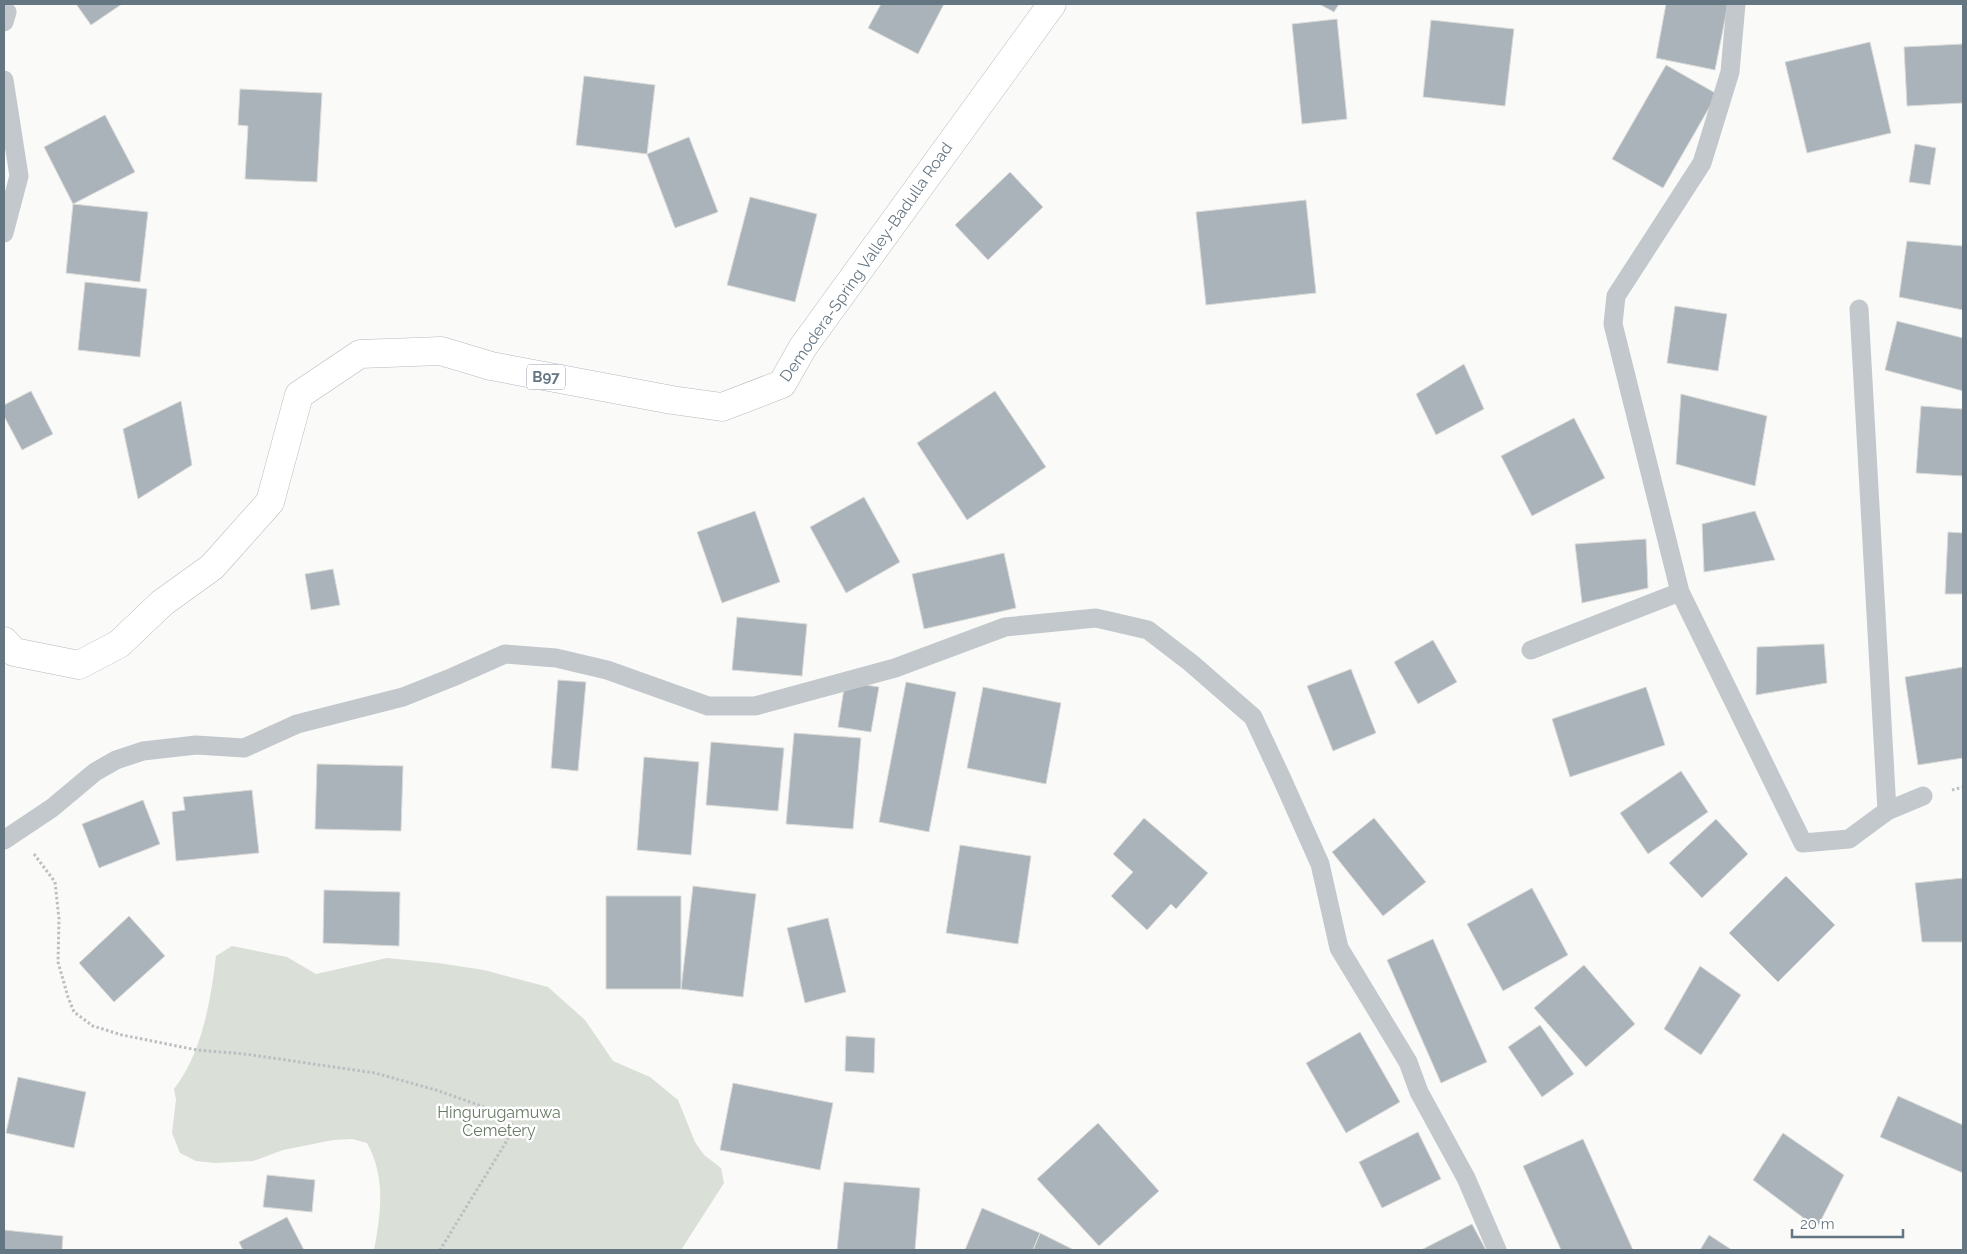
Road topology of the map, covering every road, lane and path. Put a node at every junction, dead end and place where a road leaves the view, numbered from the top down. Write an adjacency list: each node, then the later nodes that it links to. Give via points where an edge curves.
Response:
1 (1052, 4): 7 (main road, Demodera-Spring Valley-Badulla Road / B97, via 803,347 782,384 722,407 491,366 441,351 360,354 299,395 270,502 212,567 162,604 119,644 79,665 14,652)
2 (1736, 4): 6 (lane, via 1730,72 1702,163 1616,296 1613,324)
3 (4, 80): 4 (lane, via 19,176)
4 (4, 233)
5 (1859, 309): 10 (lane)
6 (1680, 592): 8 (lane); 10 (lane, via 1803,843 1849,839)
7 (4, 641)
8 (1531, 650)
9 (1923, 796): 10 (lane)
10 (1886, 811)
11 (10, 836): 12 (path, via 55,882 59,919 58,962 74,1012 93,1026 197,1050 375,1073 444,1093 511,1120 510,1134); 13 (lane, via 116,760 143,751 196,745 244,748 297,724 403,697 505,654 556,658 607,670 708,706 755,706 895,668 1005,627 1096,618 1148,630 1253,717 1320,864 1339,948 1408,1062 1419,1092 1466,1178)
12 (440, 1250)
13 (1497, 1250)

